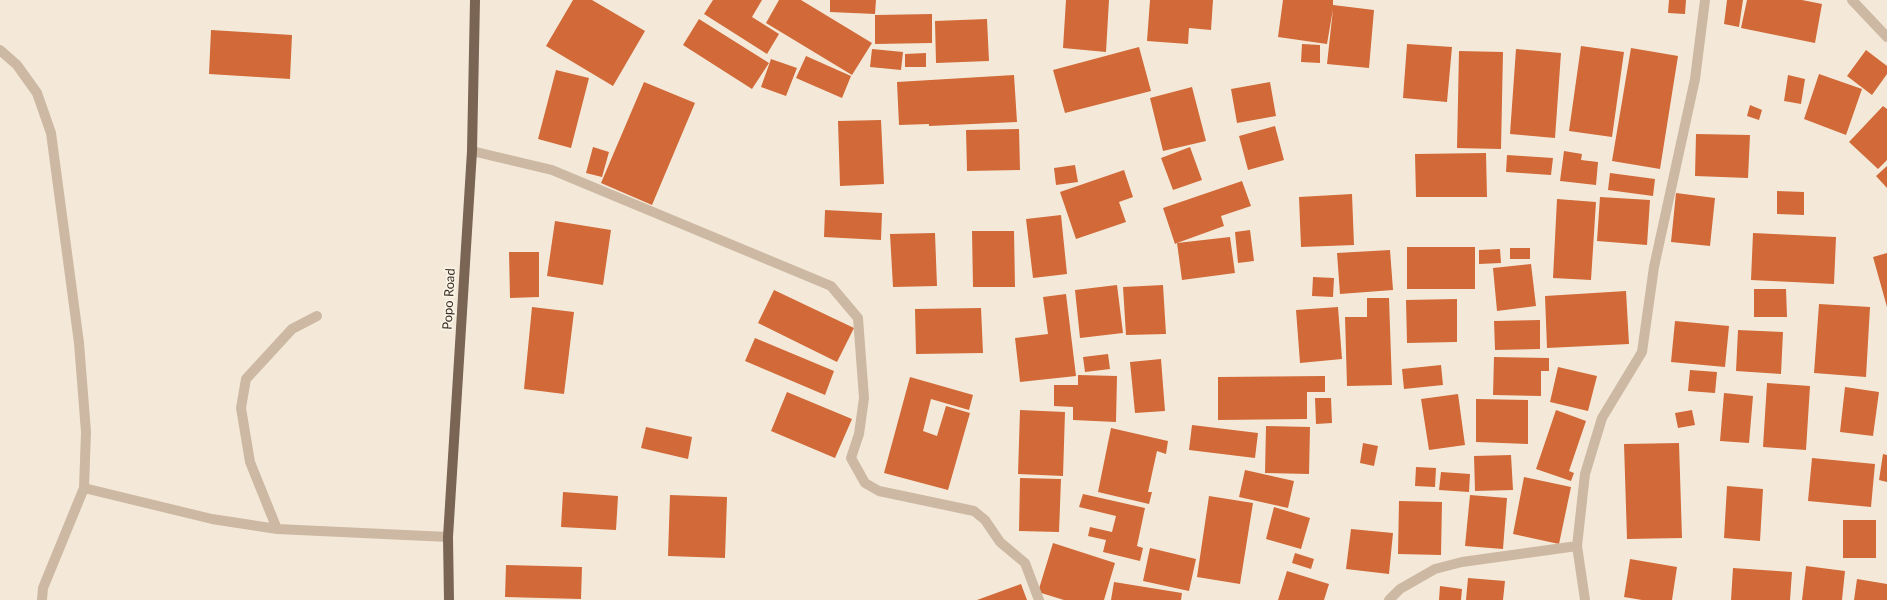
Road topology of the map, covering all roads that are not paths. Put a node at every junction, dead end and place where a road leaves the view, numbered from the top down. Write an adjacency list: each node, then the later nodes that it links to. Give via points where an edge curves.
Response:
1 (475, 0): 6 (main road, Popo Road)
2 (1705, 0): 11 (street, via 1695,79 1654,268 1642,352 1602,418 1585,474)
3 (1852, 0): 4 (street)
4 (1887, 37)
5 (0, 50): 8 (street, via 17,66 37,93 51,133 79,343 86,432)
6 (472, 151): 10 (main road, Popo Road); 14 (street, via 552,170 831,286 858,318 864,398 859,434 851,458 865,483 879,491 974,511 985,520 1000,542 1025,563)
7 (317, 316): 9 (street, via 292,329 246,379 241,408 250,462)
8 (84, 488): 9 (street, via 212,519); 12 (street, via 43,588)
9 (277, 529): 10 (street)
10 (448, 537): 13 (main road, Popo Road)
11 (1577, 546): 15 (street, via 1462,562 1435,569 1400,589); 16 (street)
12 (42, 600)
13 (449, 600)
14 (1039, 600)
15 (1389, 600)
16 (1585, 600)

